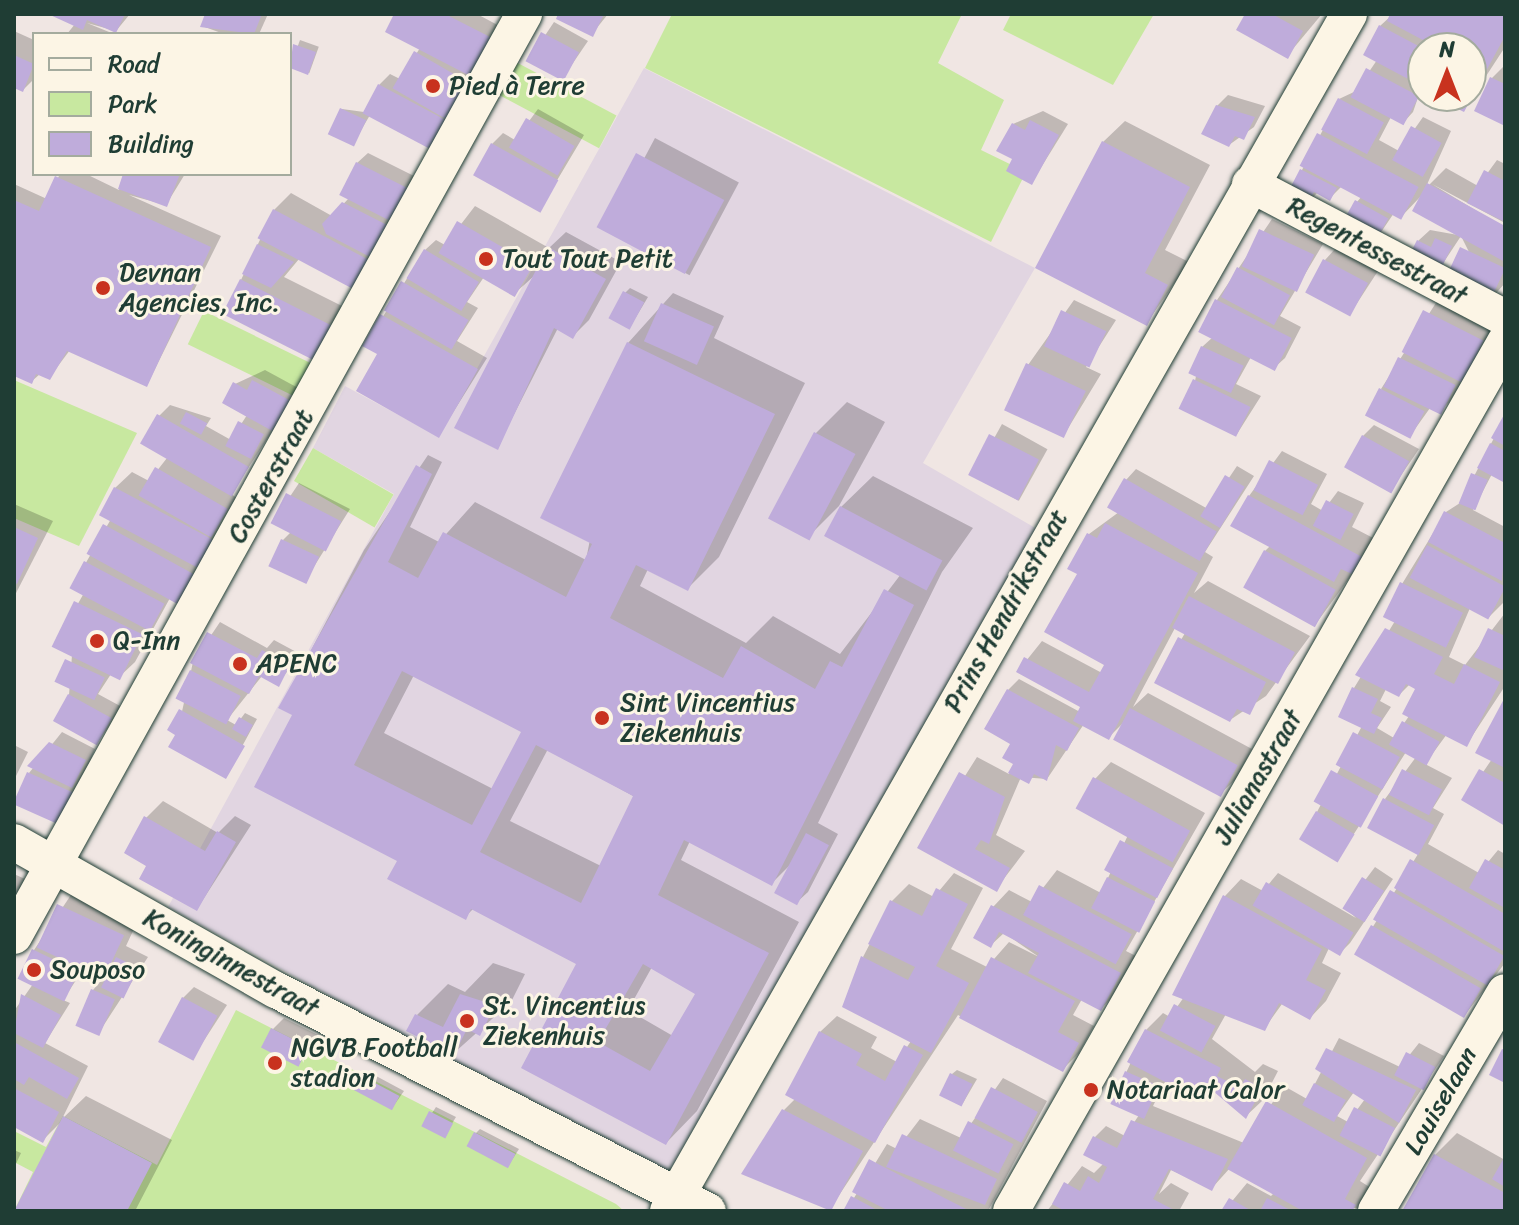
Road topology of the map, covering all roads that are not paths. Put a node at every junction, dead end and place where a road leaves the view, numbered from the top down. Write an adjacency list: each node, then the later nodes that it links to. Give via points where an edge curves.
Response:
1 (524, 14): 7 (street, Costerstraat)
2 (1349, 14): 3 (street, Prins Hendrikstraat)
3 (1250, 184): 4 (street, Regentessestraat); 10 (street, Prins Hendrikstraat)
4 (1505, 318)
5 (1505, 342): 11 (street, Julianastraat)
6 (14, 842): 7 (street, Koninginnestraat)
7 (54, 864): 8 (street, Costerstraat); 10 (street, Koninginnestraat, via 276,990)
8 (14, 936)
9 (1505, 992): 12 (street, Louiselaan)
10 (684, 1206)
11 (1011, 1211)
12 (1376, 1211)

